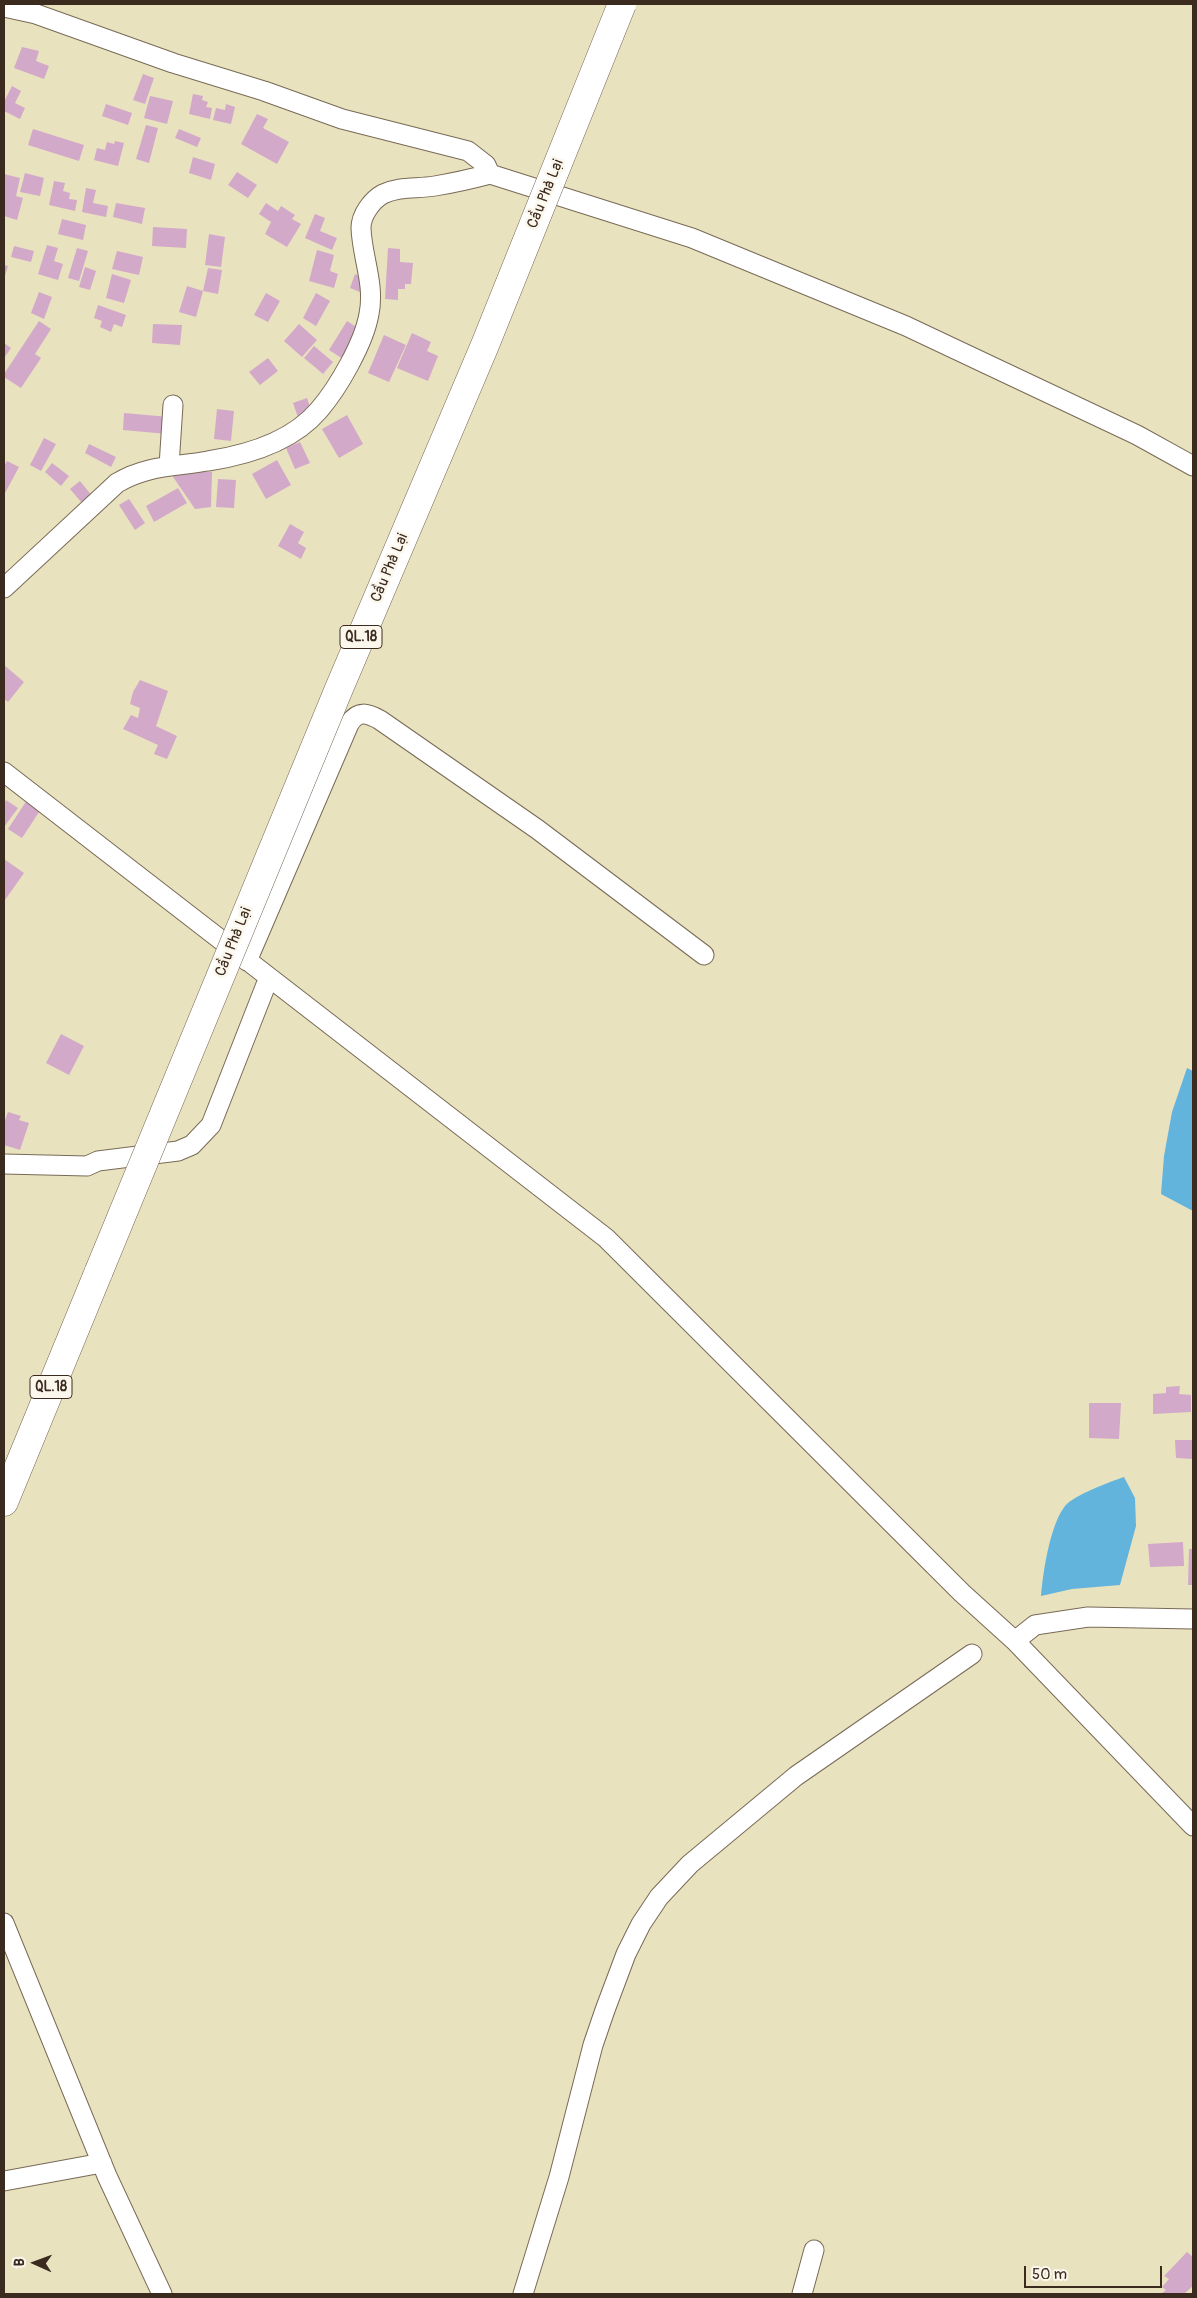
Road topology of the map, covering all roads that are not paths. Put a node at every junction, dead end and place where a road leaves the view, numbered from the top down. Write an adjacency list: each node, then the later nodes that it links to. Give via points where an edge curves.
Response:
1 (622, 4): 13 (highway, Cầu Phả Lại / QL.18, bridge, via 485,346 334,700)
2 (4, 7): 3 (street, via 36,14 342,119 468,151 486,165)
3 (490, 174): 5 (street, via 432,186 403,187 382,195 371,205 361,227 370,281 370,314 361,344 318,411 290,435 263,448 209,461); 6 (street, via 692,238 906,326 1137,435)
4 (173, 405): 5 (street)
5 (169, 466): 7 (street, via 148,469 117,483)
6 (1193, 466)
7 (4, 588)
8 (4, 772): 10 (street)
9 (704, 955): 10 (street, via 466,778 380,720 361,713 348,724)
10 (248, 961): 11 (street)
11 (269, 977): 12 (street, via 211,1124 192,1145 178,1151 98,1161 87,1166); 15 (street, via 606,1238 962,1593)
12 (4, 1164)
13 (4, 1502)
14 (1193, 1619): 15 (street, via 1088,1617 1035,1625)
15 (1015, 1641): 17 (street)
16 (972, 1654): 23 (street, via 796,1776 690,1864 659,1897 626,1954 593,2045 559,2177)
17 (1193, 1826)
18 (4, 1923): 19 (street)
19 (102, 2163): 20 (street); 22 (street)
20 (4, 2181)
21 (814, 2250): 24 (street)
22 (162, 2294)
23 (523, 2294)
24 (802, 2294)

